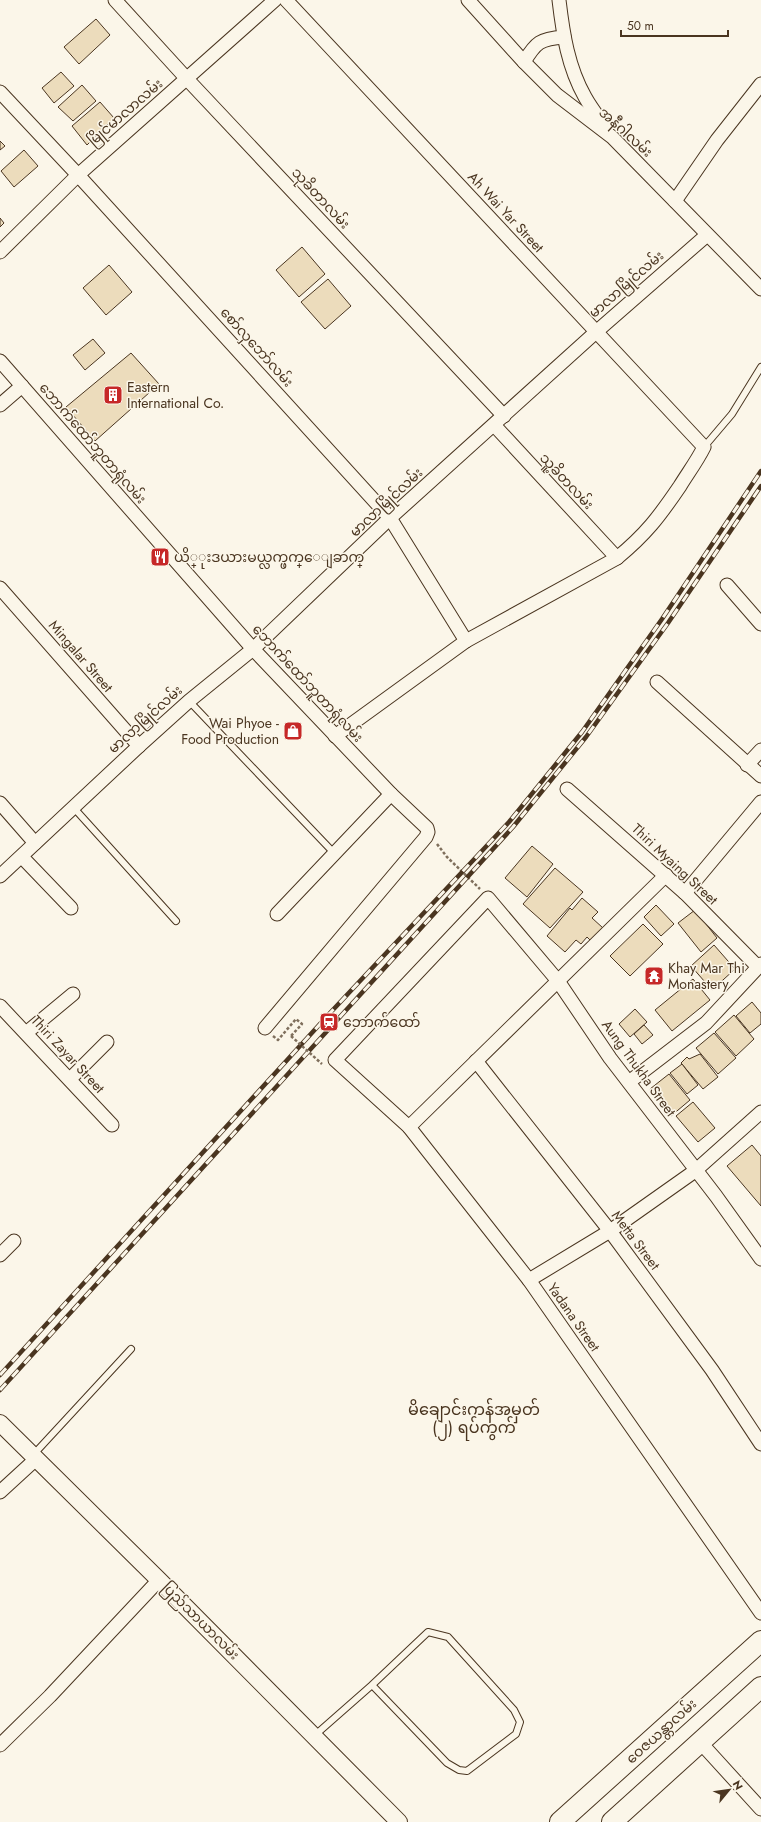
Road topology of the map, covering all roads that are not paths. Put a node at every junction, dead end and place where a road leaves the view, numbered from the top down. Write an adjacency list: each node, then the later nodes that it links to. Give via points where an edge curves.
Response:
1 (115, 0): 8 (street, သုခိတာလမ်း)
2 (275, 0): 8 (street, မြိုင်မာလာလမ်း)
3 (286, 0): 17 (street, Ah Wai Yar Street)
4 (468, 0): 7 (street, အနီဂါလမ်း)
5 (559, 0): 6 (street)
6 (564, 37): 7 (street, via 545,38 538,42); 11 (street, via 571,64 585,97)
7 (524, 62): 11 (street, အနီဂါလမ်း, via 556,95)
8 (187, 79): 12 (street, မြိုင်မာလာလမ်း); 22 (street, သုခိတာလမ်း)
9 (761, 84): 13 (street, via 717,140)
10 (0, 92): 12 (street, စော်လှဘော်လမ်း)
11 (612, 137): 13 (street, အနီဂါလမ်း)
12 (78, 175): 15 (street, မြိုင်မာလာလမ်း); 25 (street, စော်လှဘော်လမ်း)
13 (675, 201): 14 (street, အနီဂါလမ်း)
14 (707, 234): 16 (street, အနီဂါလမ်း); 17 (street, မာလာမြိုင်လမ်း)
15 (0, 252)
16 (760, 287)
17 (596, 332): 22 (street, မာလာမြိုင်လမ်း); 24 (street, Ah Wai Yar Street)
18 (0, 361): 20 (street, ဘောက်ထော်ဘူတာရုံလမ်း)
19 (761, 367): 24 (lane, via 732,414)
20 (22, 386): 21 (street); 31 (street, ဘောက်ထော်ဘူတာရုံလမ်း)
21 (0, 404)
22 (504, 416): 23 (street, မာလာမြိုင်လမ်း)
23 (494, 425): 25 (street, မာလာမြိုင်လမ်း); 26 (street, သူ့ခိတလမ်း)
24 (704, 447): 26 (street, via 662,513 637,542)
25 (390, 518): 30 (street, စော်လှဘော်လမ်း); 31 (street, မာလာမြိုင်လမ်း)
26 (617, 558): 30 (street)
27 (727, 585): 29 (street)
28 (0, 588): 35 (street, Mingalar Street)
29 (761, 624)
30 (466, 641): 34 (street)
31 (253, 649): 33 (street, မာလာမြိုင်လမ်း); 34 (street, ဘောက်ထော်ဘူတာရုံလမ်း)
32 (657, 682): 37 (street)
33 (189, 701): 35 (street, မာလာမြိုင်လမ်း); 45 (lane)
34 (335, 736): 40 (street, ဘောက်ထော်ဘူတာရုံလမ်း)
35 (139, 746): 43 (street, မာလာမြိုင်လမ်း)
36 (761, 750): 37 (street)
37 (747, 765): 38 (street)
38 (761, 776)
39 (567, 789): 47 (street, Thiri Myaing Street)
40 (391, 794): 45 (street); 57 (street, ဘောက်ထော်ဘူတာရုံလမ်း, via 427,828 428,832)
41 (761, 802): 49 (street)
42 (0, 803): 44 (street)
43 (73, 807): 44 (street, မာလာမြိုင်လမ်း); 52 (lane)
44 (35, 843): 46 (street, မာလာမြိုင်လမ်း)
45 (334, 853): 51 (street)
46 (22, 857): 48 (street, မာလာမြိုင်လမ်း); 50 (street)
47 (666, 875): 49 (street, Thiri Myaing Street); 54 (street)
48 (0, 876)
49 (685, 893): 53 (street, Thiri Myaing Street)
50 (71, 908)
51 (277, 914)
52 (176, 921)
53 (760, 966): 63 (street, via 706,1023)
54 (558, 981): 60 (street, Aung Thukha Street, via 488,898); 61 (street); 63 (street, Aung Thukha Street)
55 (73, 994): 58 (street)
56 (0, 1006): 58 (street, Thiri Zayar Street)
57 (265, 1028)
58 (26, 1033): 62 (street, Thiri Zayar Street)
59 (107, 1042): 62 (street)
60 (335, 1060): 66 (street, Yadana Street)
61 (476, 1061): 66 (street); 68 (street, Metta Street)
62 (70, 1079): 65 (street, Thiri Zayar Street)
63 (629, 1082): 67 (street, Aung Thukha Street)
64 (761, 1112): 67 (street)
65 (112, 1125)
66 (409, 1127): 72 (street, Yadana Street)
67 (695, 1171): 68 (street); 71 (street, Aung Thukha Street)
68 (610, 1231): 72 (street); 75 (street, Metta Street, via 712,1370)
69 (14, 1242): 70 (street)
70 (0, 1255)
71 (761, 1259)
72 (529, 1280): 79 (street, Yadana Street)
73 (131, 1349): 76 (lane)
74 (0, 1424): 76 (street, ပြည်သာယာလမ်း)
75 (761, 1444)
76 (35, 1457): 77 (street); 78 (street, ပြည်သာယာလမ်း)
77 (0, 1492)
78 (159, 1580): 83 (street, ပြည်သာယာလမ်း); 85 (street, via 50,1696)
79 (761, 1613)
80 (761, 1641): 88 (main road, ဝေဇယန္တာလမ်း)
81 (372, 1685): 81 (lane, via 428,1632 437,1633 448,1637 514,1710 520,1722 516,1734 467,1771 459,1770 447,1763); 83 (lane)
82 (761, 1687): 84 (main road)
83 (314, 1736): 87 (street, ပြည်သာယာလမ်း)
84 (700, 1742): 86 (street); 89 (main road)
85 (0, 1745)
86 (761, 1809)
87 (399, 1822)
88 (560, 1822)
89 (612, 1822)

